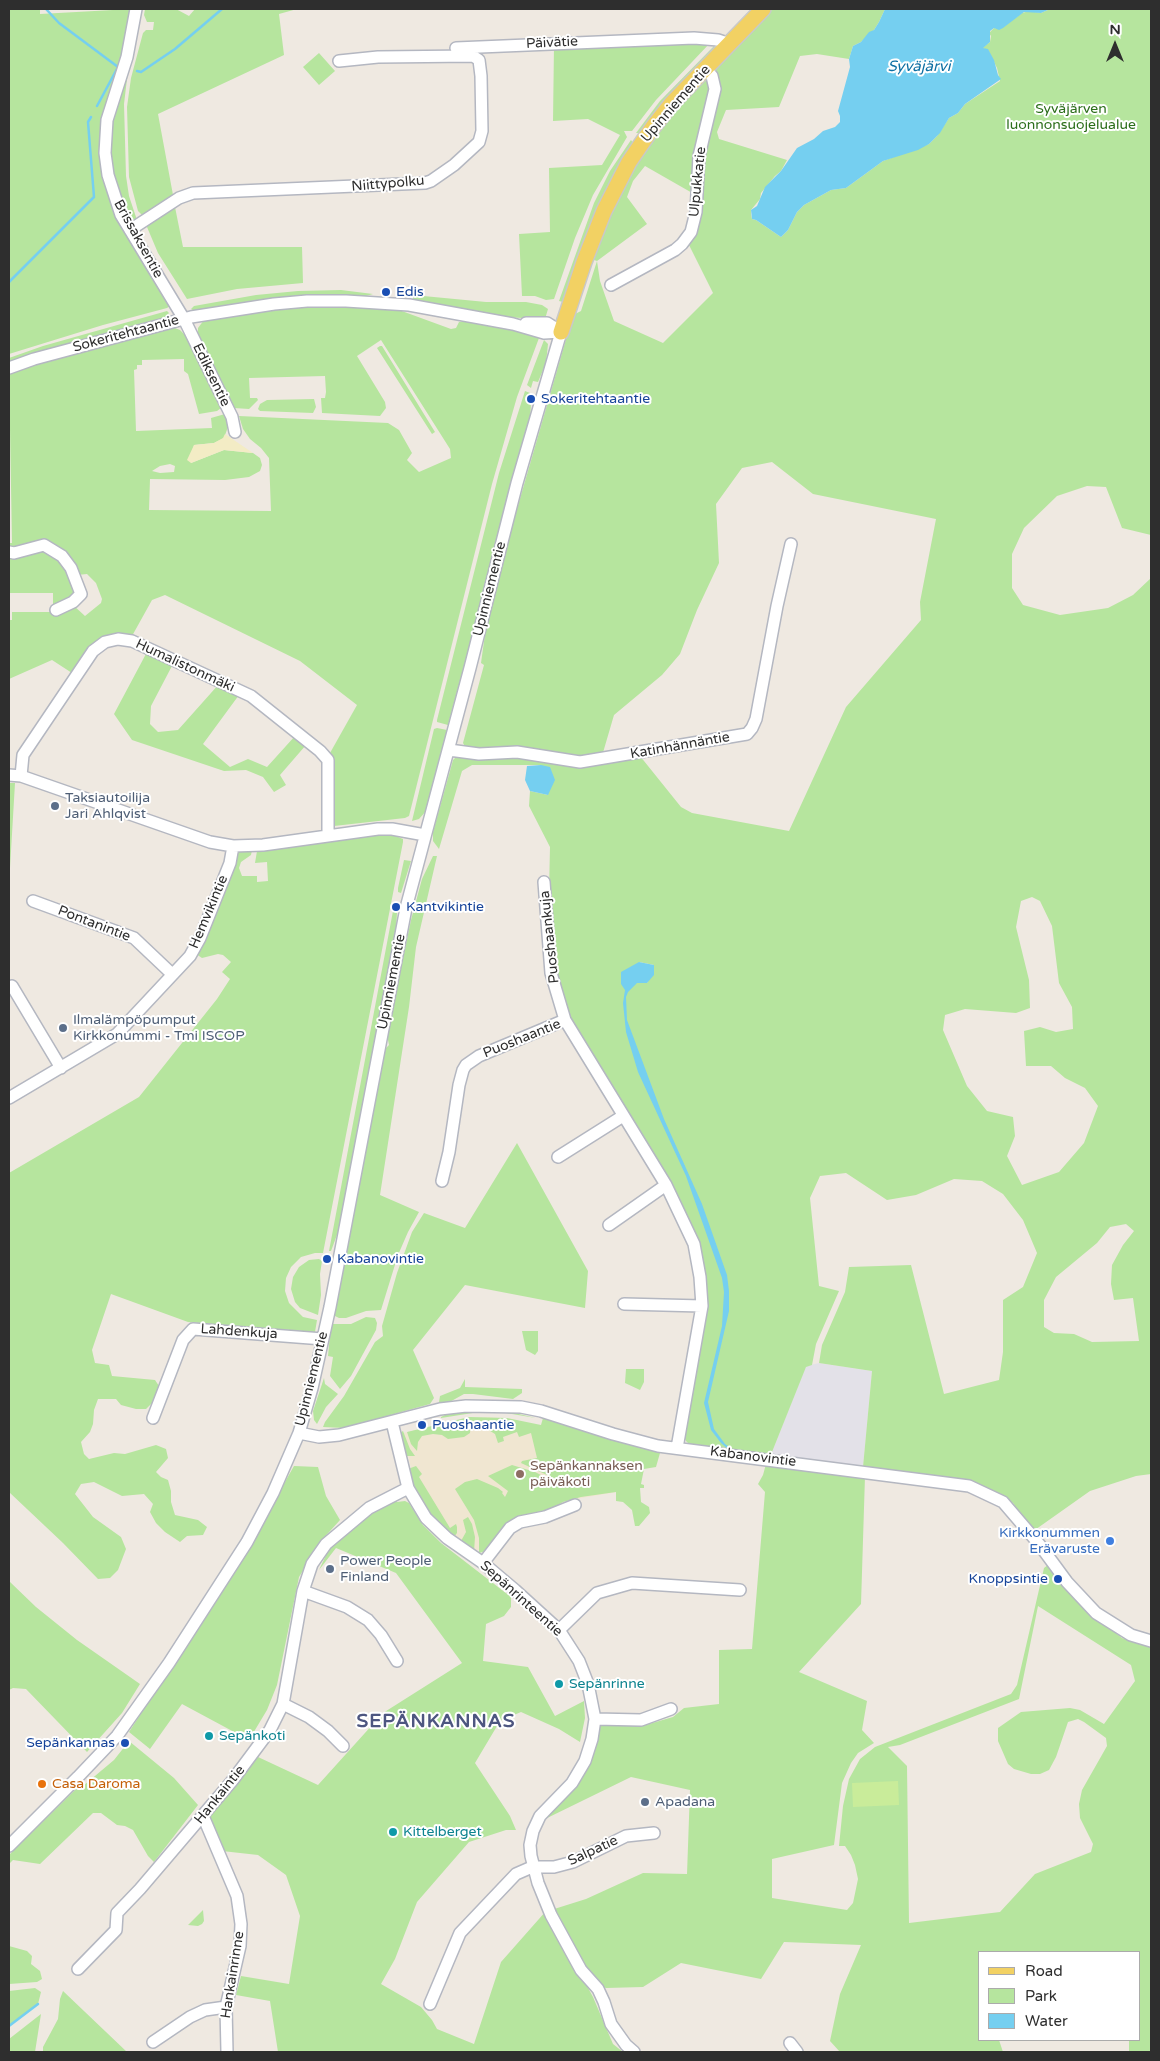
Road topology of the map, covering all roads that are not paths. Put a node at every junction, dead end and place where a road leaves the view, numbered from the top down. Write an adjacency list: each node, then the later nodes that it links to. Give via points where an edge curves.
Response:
1 (136, 9): 7 (street, Brissaksentie, via 127,57 107,120 105,140 111,188)
2 (761, 9): 3 (main road, Upinniementie)
3 (730, 44): 4 (street, Päivätie, via 708,38 581,42 383,50); 6 (main road, Upinniementie)
4 (378, 57): 5 (street, Niittypolku); 7 (street, Niittypolku, via 469,54 479,60 482,135 479,142 440,175 431,181 413,184 192,193)
5 (339, 61)
6 (705, 69): 8 (street, Ulpukkatie, via 712,76 715,89 699,156 695,220 691,232 675,250); 10 (main road, Upinniementie, via 653,127 621,176 604,210)
7 (130, 230): 9 (street, Brissaksentie)
8 (611, 285)
9 (184, 319): 10 (street, Sokeritehtaantie, via 274,304 346,301 409,305 513,324 546,323); 11 (street, Sokeritehtaantie); 12 (street, Ediksentie, via 219,388)
10 (561, 332): 16 (street, Upinniementie, via 517,483)
11 (9, 368)
12 (235, 432)
13 (791, 544): 16 (street, Katinhännäntie, via 756,719 747,734 580,762 517,752 479,754)
14 (9, 552): 15 (street, via 44,545 62,556 71,568 81,594)
15 (56, 610)
16 (449, 750): 20 (street, Upinniementie)
17 (9, 775): 18 (street)
18 (21, 776): 19 (street, Humalistonmäki, via 23,755 93,651 118,638 132,641 251,696 320,751 328,760); 21 (street, via 207,841)
19 (328, 835): 20 (street, via 392,829); 21 (street)
20 (425, 835): 36 (street, Upinniementie, via 398,946)
21 (233, 846): 24 (street, Hemvikintie, via 230,864 200,938 190,956)
22 (544, 882): 26 (street, Puoshaankuja, via 551,973)
23 (33, 901): 24 (street, Pontanintie, via 134,938)
24 (172, 974): 27 (street, Hemvikintie, via 117,1034)
25 (12, 986): 27 (street)
26 (566, 1020): 29 (street, Puoshaantie); 31 (street, Puoshaantie, via 479,1056 466,1065 459,1085)
27 (61, 1068): 28 (street, Hemvikintie)
28 (9, 1098)
29 (624, 1116): 30 (street); 32 (street, Puoshaantie)
30 (558, 1157)
31 (442, 1181)
32 (666, 1185): 33 (street); 35 (street, Puoshaantie, via 694,1244)
33 (608, 1225)
34 (624, 1304): 35 (street)
35 (702, 1306): 40 (street, Puoshaantie)
36 (324, 1335): 37 (street, Lahdenkuja, via 193,1329 183,1340); 39 (street, Upinniementie)
37 (153, 1418)
38 (392, 1422): 39 (street, Kabanovintie, via 325,1437); 40 (street, Kabanovintie, via 466,1406 521,1407 645,1443); 41 (street, Sepänrinteentie)
39 (299, 1433): 55 (street, Upinniementie, via 247,1542 169,1663 117,1736)
40 (677, 1448): 47 (street, Kabanovintie, via 969,1486 1003,1502 1096,1613 1131,1635)
41 (408, 1488): 43 (street, Sepänrinteentie, via 426,1518 447,1538); 45 (street, Hankaintie, via 370,1508 326,1544 312,1564)
42 (575, 1505): 43 (street, via 510,1528)
43 (483, 1563): 46 (street, Sepänrinteentie)
44 (740, 1590): 46 (street, via 641,1583 624,1585 597,1593)
45 (303, 1591): 48 (street, via 347,1607 368,1620); 49 (street, Hankaintie)
46 (559, 1630): 51 (street, Sepänrinteentie, via 579,1661)
47 (1151, 1641)
48 (397, 1661)
49 (283, 1704): 52 (street, via 309,1717); 53 (street, Hankaintie, via 270,1730)
50 (671, 1709): 51 (street, via 640,1720)
51 (595, 1718): 56 (street, Sepänrinteentie, via 585,1760 572,1783 540,1816 533,1831 530,1845)
52 (343, 1746)
53 (203, 1816): 57 (street, Hankaintie, via 117,1913 116,1930); 59 (street, Hankainrinne, via 237,1896 241,1924 240,1946)
54 (654, 1833): 56 (street, Salpatie, via 626,1836 554,1867)
55 (9, 1846)
56 (532, 1867): 58 (street, via 507,1882 463,1929); 62 (street, Sepänrinteentie, via 551,1915 570,1950 584,1975 598,1989 611,2024)
57 (78, 1969)
58 (430, 2004)
59 (226, 2007): 60 (street, via 205,2010 190,2017); 61 (street, Hankainrinne)
60 (153, 2042)
61 (227, 2052)
62 (634, 2052)

